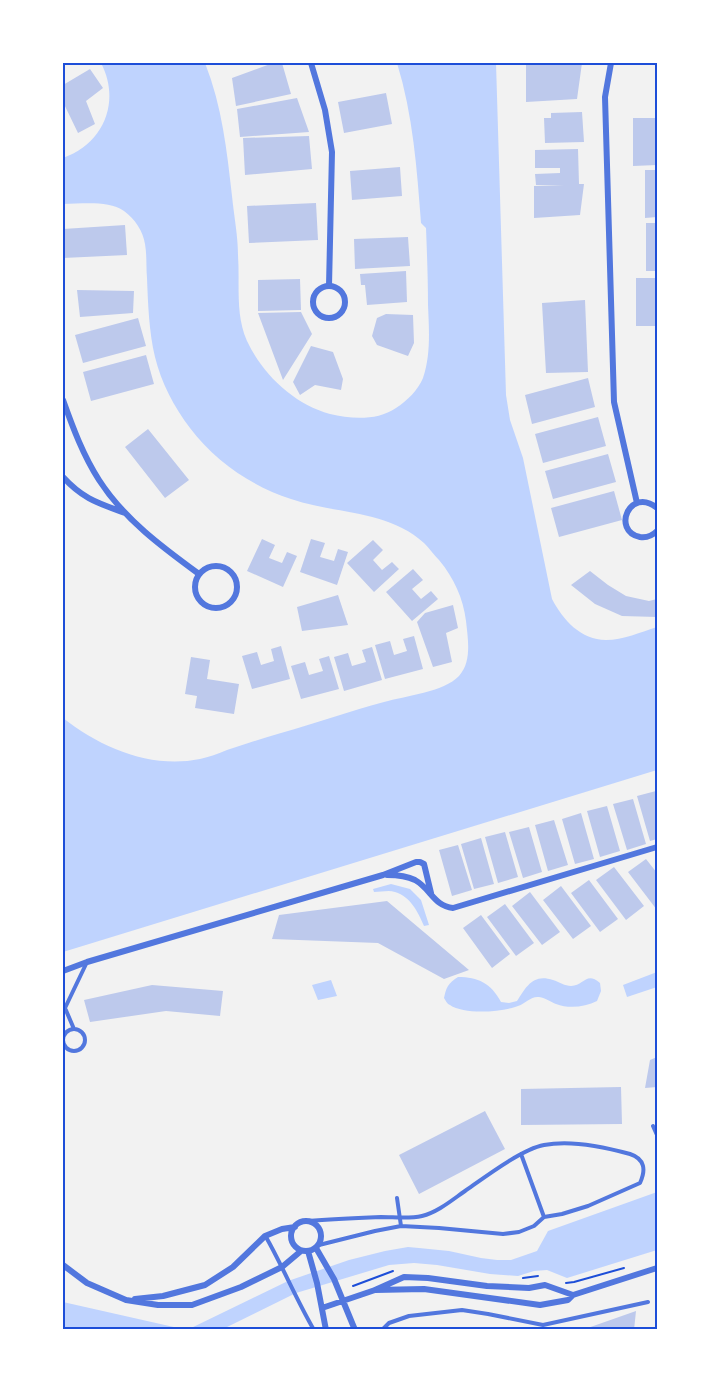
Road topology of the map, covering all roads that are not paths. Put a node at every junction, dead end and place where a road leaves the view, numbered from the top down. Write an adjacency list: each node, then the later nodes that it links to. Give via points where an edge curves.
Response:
1 (311, 63): 3 (street, via 332,152)
2 (611, 63): 6 (street, via 605,97 614,402)
3 (328, 286): 3 (street, via 319,290 314,300 316,310 329,318 342,311 345,302 342,292)
4 (63, 400): 8 (street, via 76,436 100,480)
5 (63, 477): 8 (street, via 92,501)
6 (637, 503): 7 (street, via 647,502); 9 (street, via 627,512 626,523 631,533 642,537)
7 (657, 508)
8 (125, 513): 10 (street, via 160,546)
9 (657, 531)
10 (199, 574): 10 (street, via 195,590 201,602 222,608 234,600 238,586 232,572 213,566)
11 (657, 848): 15 (street, via 453,908 436,902)
12 (426, 871): 13 (street, via 424,864 416,862); 14 (street, via 423,878); 15 (street)
13 (383, 874): 14 (street); 16 (street)
14 (415, 880): 15 (street)
15 (431, 893)
16 (87, 962): 17 (street); 19 (lane, via 65,1008)
17 (63, 971)
18 (63, 1025): 20 (lane)
19 (74, 1029): 20 (lane); 20 (lane, via 85,1037 79,1050 66,1047 63,1041)
20 (67, 1032)
21 (653, 1126): 22 (lane)
22 (657, 1135)
23 (521, 1154): 25 (lane, via 431,1212); 26 (lane); 26 (lane, via 542,1145 563,1143 633,1155 643,1166 640,1183 588,1206)
24 (397, 1198): 25 (lane)
25 (400, 1217): 27 (lane); 28 (lane)
26 (544, 1217): 28 (lane, via 534,1226 503,1234)
27 (308, 1221): 29 (street); 31 (street, via 320,1230)
28 (401, 1226): 31 (lane)
29 (295, 1227): 30 (street); 32 (street, via 291,1238 295,1246)
30 (265, 1236): 34 (lane); 36 (street, via 232,1267)
31 (318, 1246): 32 (street); 41 (street)
32 (305, 1251): 34 (street); 43 (street, via 313,1267)
33 (63, 1264): 40 (street, via 87,1283)
34 (282, 1267): 39 (street); 44 (lane)
35 (657, 1268): 38 (street)
36 (205, 1285): 39 (street); 40 (street)
37 (375, 1290): 38 (street, via 424,1289 540,1305 568,1300); 38 (street, via 404,1277 487,1286 545,1286); 41 (street)
38 (573, 1295)
39 (209, 1299): 40 (street, via 192,1305)
40 (126, 1300)
41 (343, 1301): 43 (street); 46 (street)
42 (648, 1302): 47 (lane, via 543,1325 462,1310 410,1316 389,1323)
43 (322, 1308): 45 (street)
44 (314, 1330)
45 (326, 1330)
46 (355, 1330)
47 (382, 1330)

